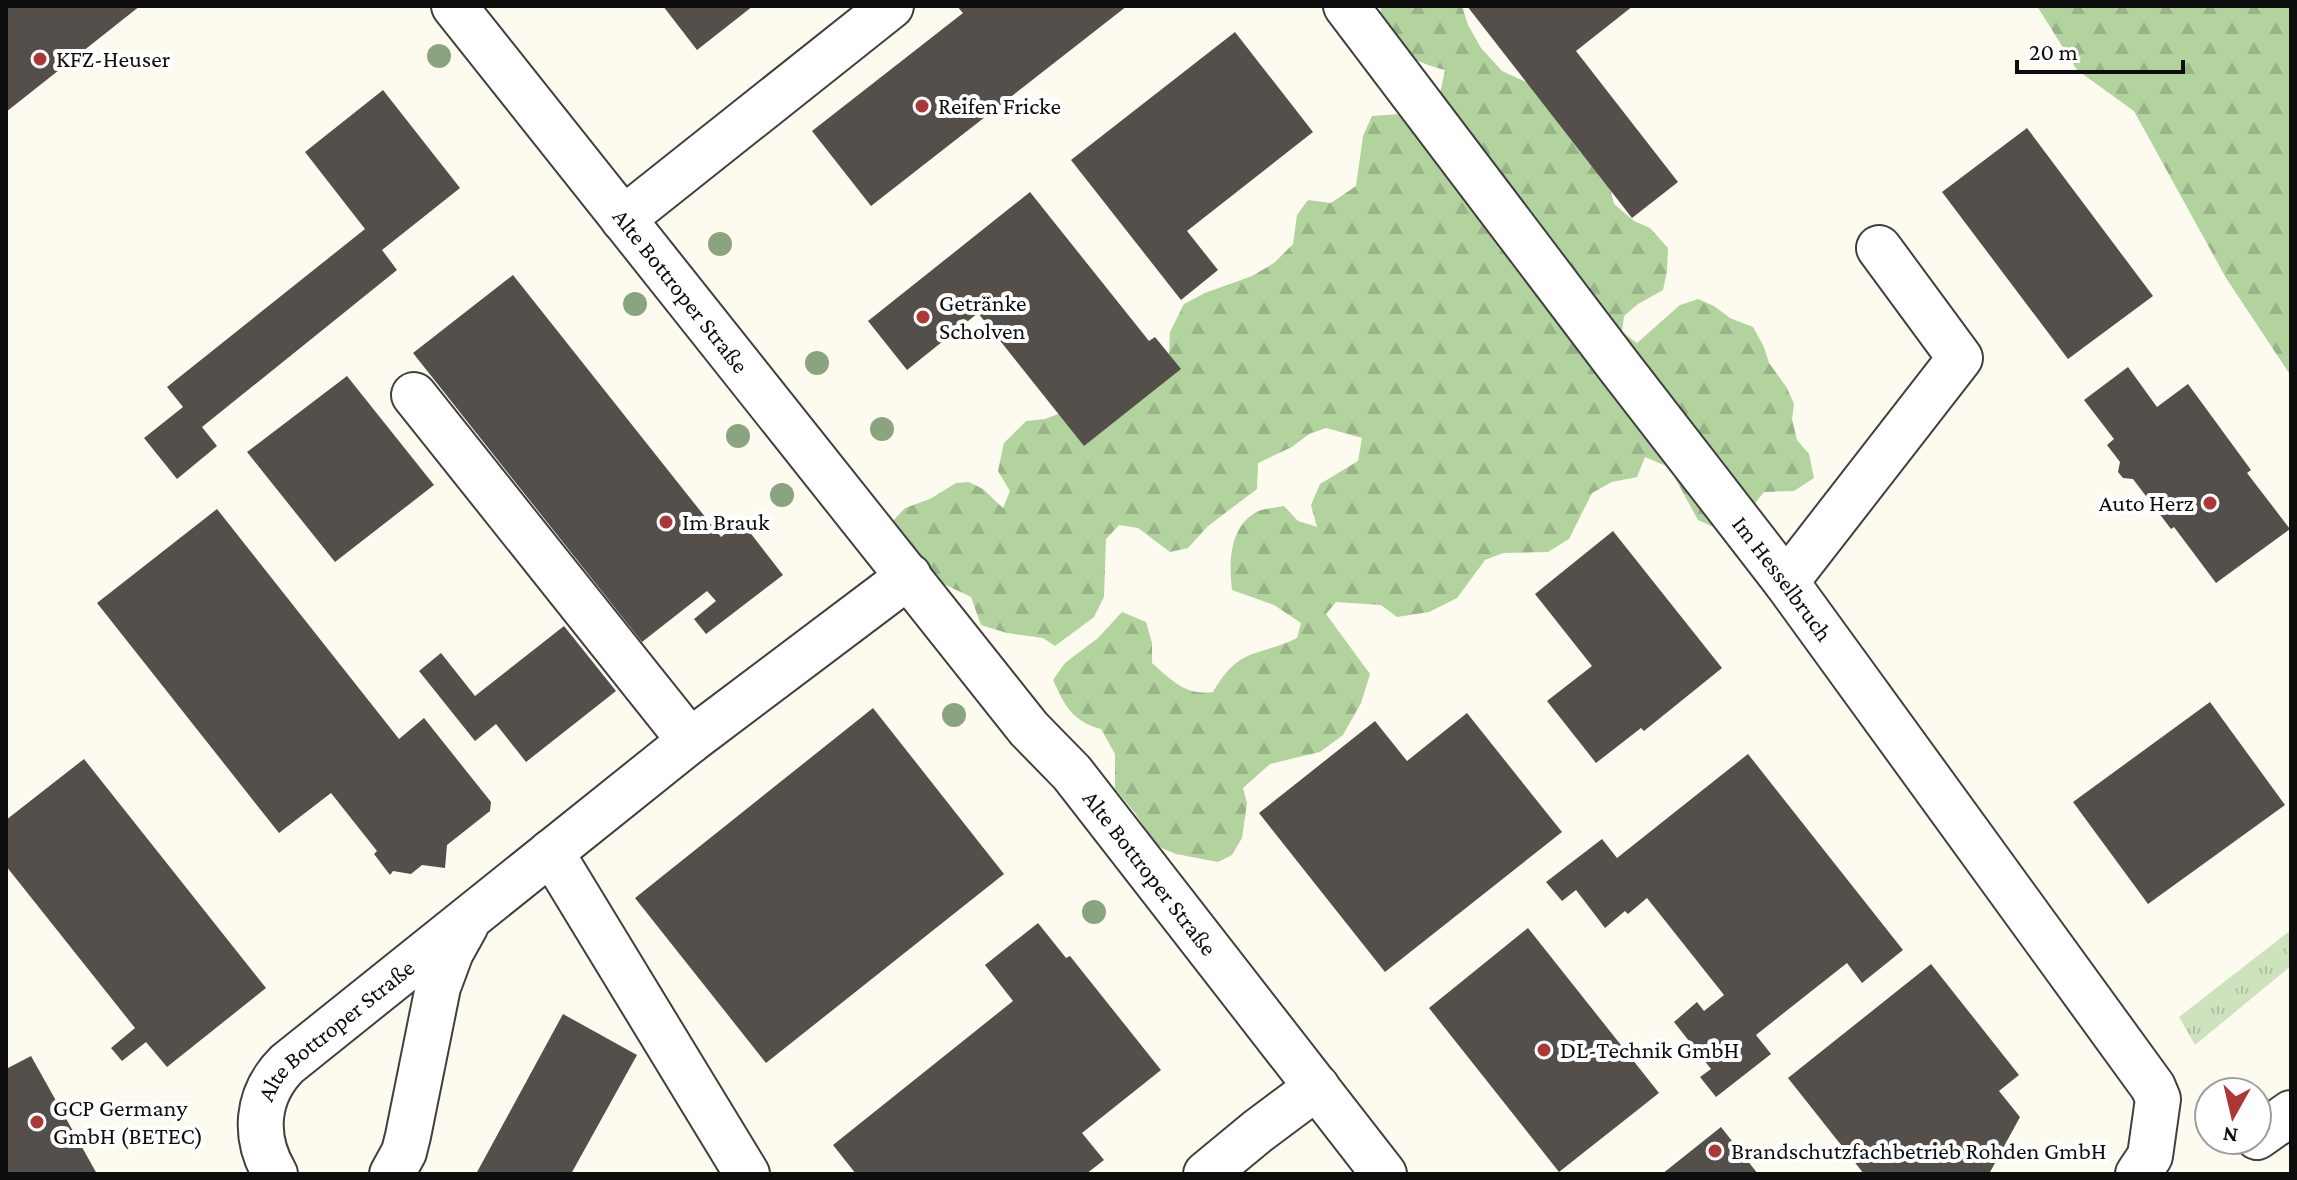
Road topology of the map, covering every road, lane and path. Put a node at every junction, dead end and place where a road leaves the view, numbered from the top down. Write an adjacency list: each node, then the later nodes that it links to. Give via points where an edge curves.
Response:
1 (454, 6): 4 (street, Alte Bottroper Straße)
2 (891, 6): 4 (street)
3 (1346, 6): 8 (street, Im Hesselbruch)
4 (623, 219): 7 (street, Alte Bottroper Straße)
5 (1879, 248): 8 (street, via 1960,358)
6 (414, 395): 9 (street)
7 (909, 576): 9 (street, Alte Bottroper Straße); 12 (street, Alte Bottroper Straße, via 1029,729 1072,773)
8 (1786, 582): 20 (street, Im Hesselbruch, via 2153,1087 2158,1099 2150,1156)
9 (690, 741): 10 (street, Alte Bottroper Straße)
10 (551, 852): 11 (street, Alte Bottroper Straße); 17 (street)
11 (472, 917): 15 (street, Alte Bottroper Straße, via 278,1073 260,1118 262,1148); 16 (street, Alte Bottroper Straße, via 438,987 406,1144)
12 (1317, 1087): 18 (street); 19 (street, Alte Bottroper Straße)
13 (2291, 1113): 14 (street)
14 (2273, 1126)
15 (275, 1174)
16 (392, 1174)
17 (747, 1174)
18 (1206, 1174)
19 (1384, 1174)
20 (2138, 1174)

